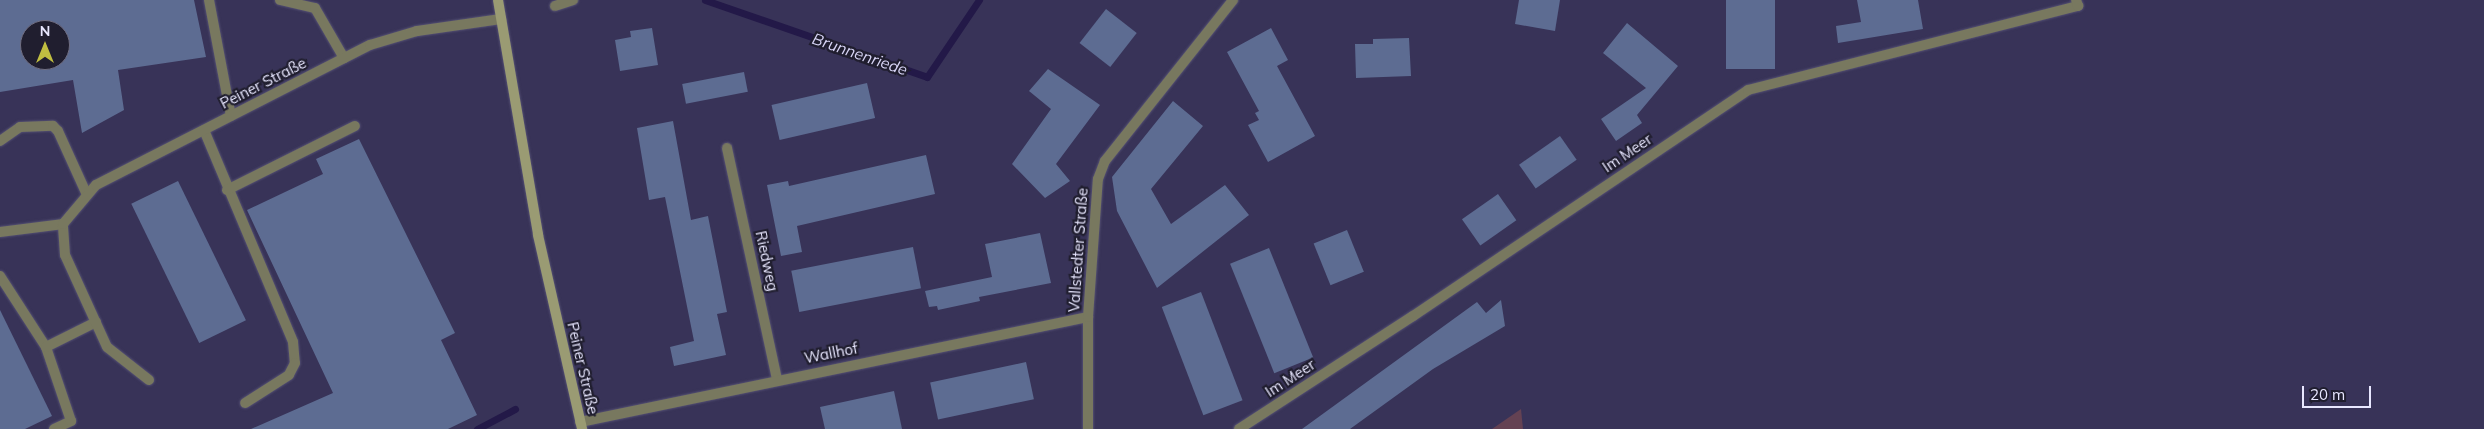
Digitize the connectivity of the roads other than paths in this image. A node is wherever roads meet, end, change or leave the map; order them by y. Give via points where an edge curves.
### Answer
1 (209, 0) edge
2 (280, 0) edge
3 (498, 0) edge
4 (573, 0) edge
5 (1233, 0) edge
6 (554, 3) edge
7 (2077, 3) edge
8 (501, 20) junction
9 (344, 58) junction
10 (231, 116) junction
11 (355, 126) dead end
12 (204, 130) junction
13 (0, 141) edge
14 (727, 148) dead end
15 (226, 190) junction
16 (87, 195) junction
17 (63, 224) junction
18 (0, 232) edge
19 (0, 276) edge
20 (1088, 316) junction
21 (96, 322) junction
22 (46, 346) junction
23 (149, 380) dead end
24 (777, 380) junction
25 (246, 404) dead end
26 (581, 425) edge
27 (54, 429) edge
28 (1088, 429) edge
29 (1239, 429) edge

1 - 10 street
2 - 9 street via 316,8
3 - 8 main road, Peiner Straße
4 - 6 street
5 - 20 street, Vallstedter Straße via 1105,161 1098,179
7 - 29 street, Im Meer via 1748,90 1414,316
8 - 9 street, Peiner Straße via 395,36
8 - 26 main road, Peiner Straße via 538,235
9 - 10 street, Peiner Straße
10 - 12 street, Peiner Straße
11 - 15 street
12 - 15 street
12 - 16 street, Peiner Straße via 96,184
13 - 16 street via 20,127 53,126
14 - 24 street, Riedweg
15 - 25 street via 293,342 295,363 289,375
16 - 17 street, Peiner Straße
17 - 18 street
17 - 21 street via 65,255
19 - 22 street
20 - 24 street, Wallhof
20 - 28 street, Vallstedter Straße
21 - 22 street
21 - 23 street via 107,346
22 - 27 street via 71,421
24 - 26 street, Wallhof

